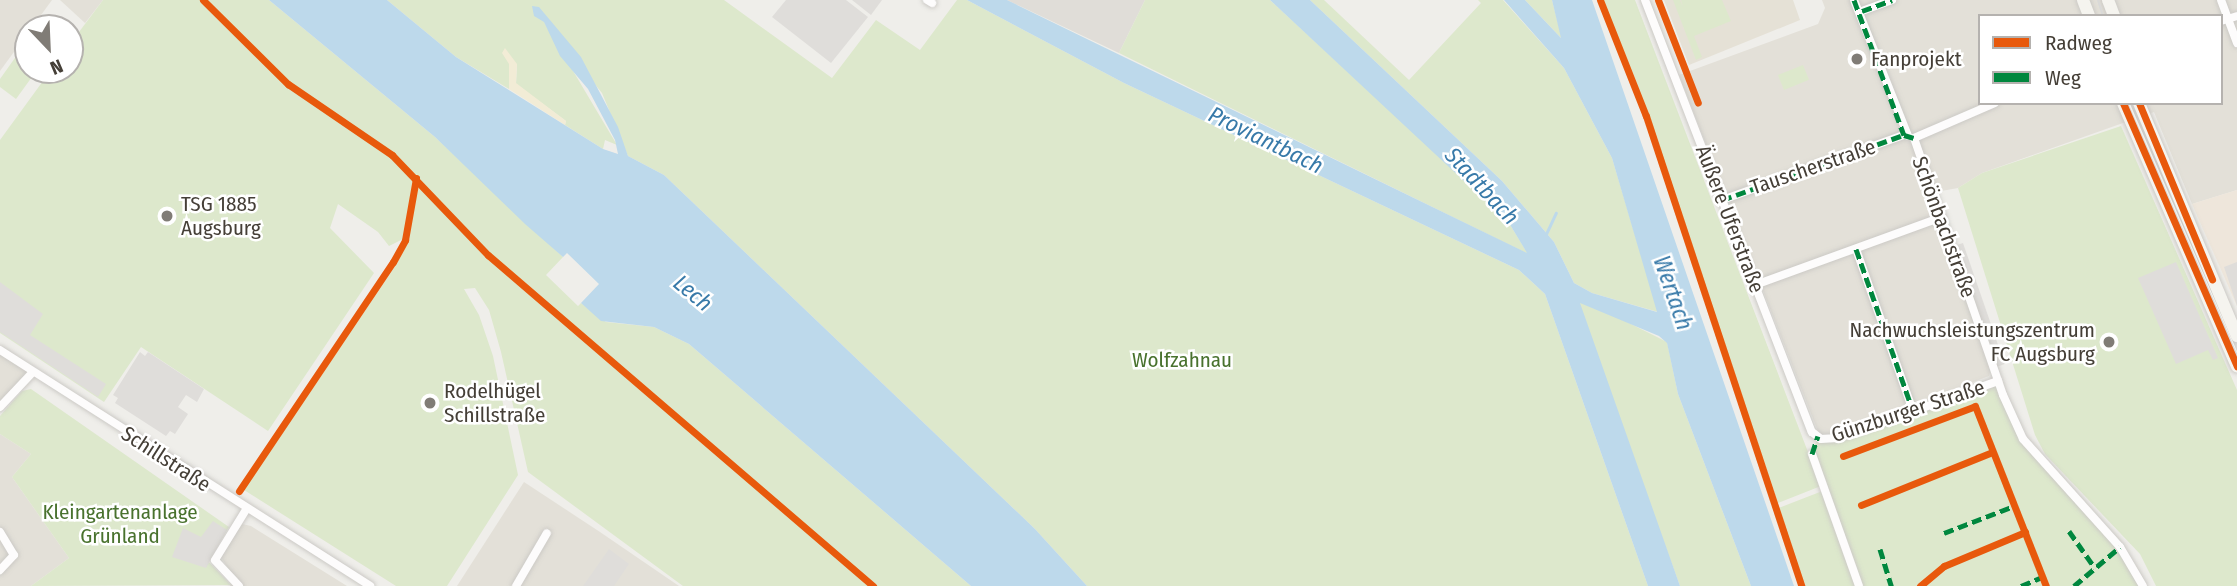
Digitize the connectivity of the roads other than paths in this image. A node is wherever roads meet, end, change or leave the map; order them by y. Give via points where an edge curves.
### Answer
1 (1645, 0) edge
2 (1854, 0) edge
3 (1892, 0) edge
4 (2221, 0) edge
5 (1862, 11) junction
6 (2229, 19) edge
7 (2237, 43) edge
8 (1990, 105) edge
9 (2124, 105) edge
10 (2140, 105) edge
11 (1904, 135) junction
12 (1914, 138) junction
13 (1722, 200) junction
14 (1942, 217) junction
15 (1856, 249) junction
16 (1755, 285) junction
17 (2237, 336) edge
18 (0, 350) edge
19 (2237, 366) edge
20 (32, 373) junction
21 (1998, 381) junction
22 (0, 407) edge
23 (1913, 411) junction
24 (1818, 436) joint
25 (1812, 454) dead end
26 (247, 508) junction
27 (0, 531) edge
28 (547, 533) dead end
29 (0, 570) edge
30 (239, 586) edge
31 (370, 586) edge
32 (516, 586) edge
33 (1860, 586) edge
34 (2143, 586) edge

1 - 13 street, Äußere Uferstraße
2 - 5 street, Schönbachstraße
3 - 5 street
4 - 6 street
5 - 11 street, Schönbachstraße
6 - 7 street
8 - 12 street
9 - 19 main road
10 - 17 main road
11 - 12 street, Schönbachstraße
11 - 13 street, Tauscherstraße
12 - 14 street, Schönbachstraße
13 - 16 street, Äußere Uferstraße
14 - 15 street
14 - 21 street, Schönbachstraße
15 - 16 street
15 - 23 street
16 - 24 street, Äußere Uferstraße via 1808,425
18 - 20 street, Schillstraße
20 - 22 street
20 - 26 street, Schillstraße
21 - 23 street, Günzburger Straße
21 - 34 street, Schönbachstraße via 2030,450 2120,547
23 - 24 street, Günzburger Straße via 1838,438
25 - 33 street
26 - 30 street via 215,560
26 - 31 street, Schillstraße
27 - 29 street via 14,555
28 - 32 street

